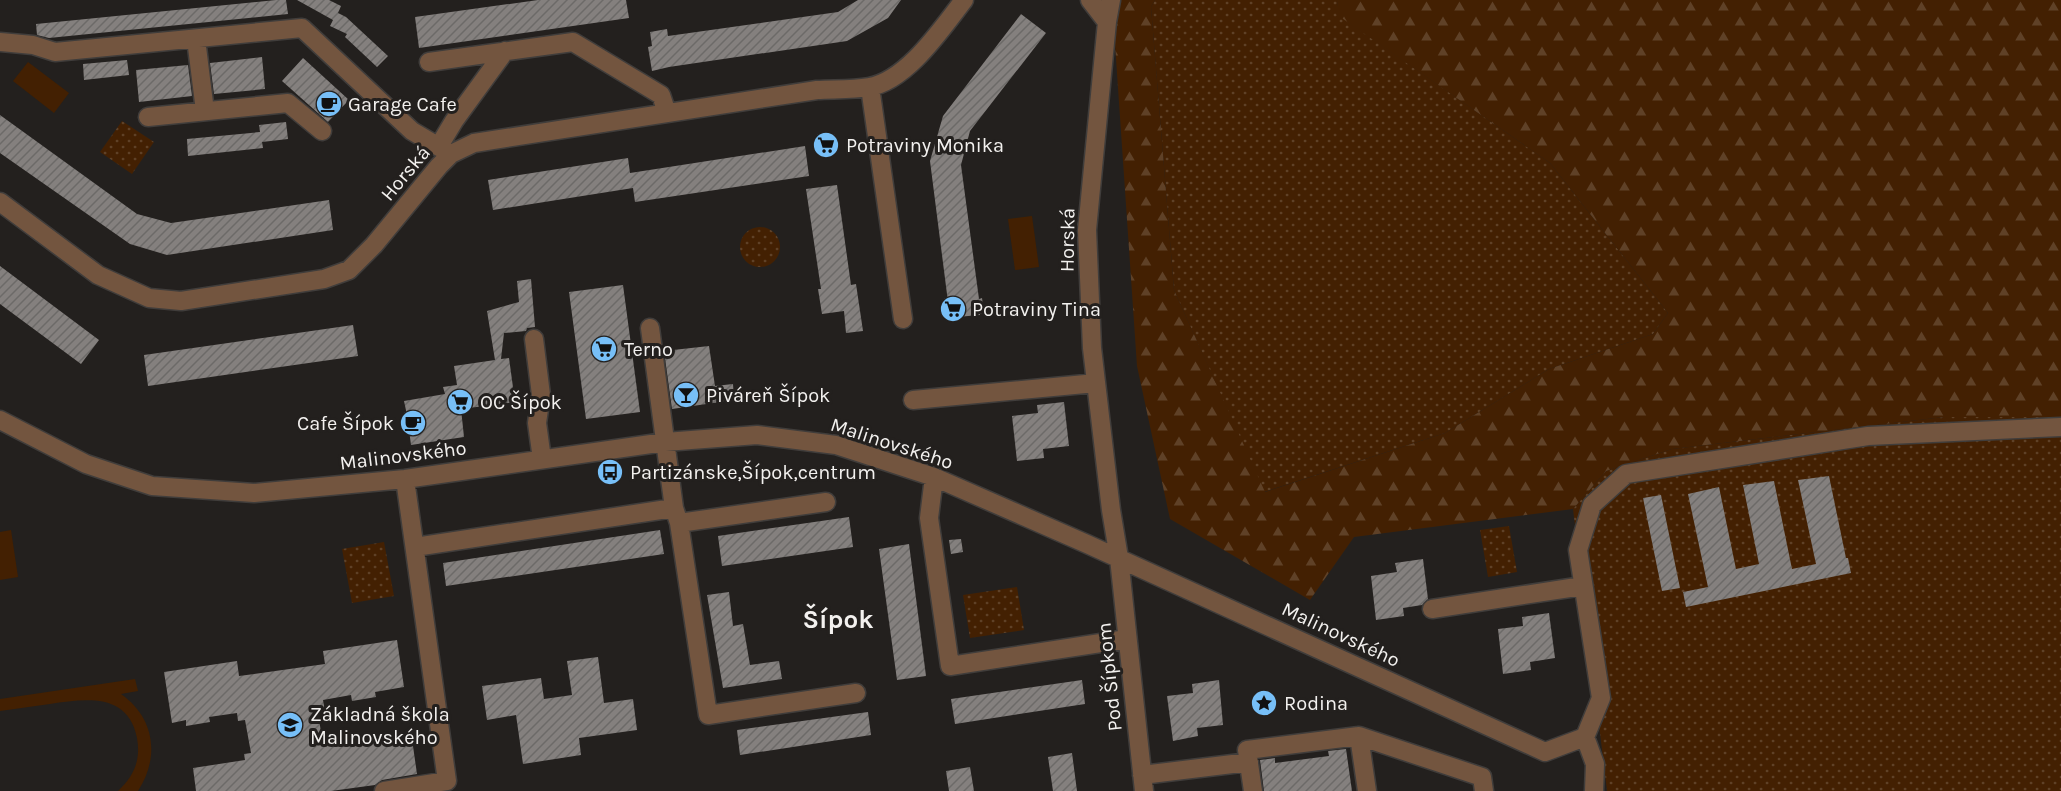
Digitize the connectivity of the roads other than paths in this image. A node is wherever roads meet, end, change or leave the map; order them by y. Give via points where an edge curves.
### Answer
1 (964, 0) edge
2 (1090, 0) edge
3 (1111, 0) edge
4 (1107, 21) junction
5 (196, 39) junction
6 (0, 42) edge
7 (505, 51) junction
8 (429, 62) dead end
9 (870, 87) junction
10 (205, 111) junction
11 (667, 113) junction
12 (148, 117) dead end
13 (322, 131) dead end
14 (445, 150) junction
15 (0, 202) edge
16 (903, 319) dead end
17 (650, 328) dead end
18 (534, 339) dead end
19 (1096, 383) junction
20 (913, 400) dead end
21 (0, 420) edge
22 (2061, 427) edge
23 (665, 442) junction
24 (542, 459) junction
25 (934, 477) junction
26 (405, 479) junction
27 (826, 502) dead end
28 (677, 516) junction
29 (1113, 522) junction
30 (1087, 544) junction
31 (415, 548) junction
32 (1119, 558) junction
33 (1583, 586) junction
34 (1432, 609) dead end
35 (1127, 639) junction
36 (856, 693) dead end
37 (1359, 736) junction
38 (1586, 737) junction
39 (1249, 762) junction
40 (1143, 783) edge
41 (384, 791) edge
42 (1253, 791) edge
43 (1367, 791) edge
44 (1484, 791) edge
45 (1594, 791) edge

1 - 9 street, Horská via 929,45 896,76
2 - 4 street
3 - 4 street, Horská
4 - 19 street, Horská via 1088,230
5 - 6 street via 55,52
5 - 10 street
5 - 14 street via 302,28 412,131
7 - 8 street
7 - 11 street via 573,42 661,95
7 - 14 street via 454,121
9 - 11 street, Horská via 817,90
9 - 16 street
10 - 12 street
10 - 13 street via 288,103
11 - 14 street, Horská
14 - 15 street, Horská via 439,166 349,270 324,279 181,301 149,298 99,275
17 - 23 street
18 - 24 street via 541,395 537,423
19 - 20 street
19 - 29 street, Horská
21 - 26 street, Malinovského via 86,464 152,486 254,493
22 - 33 street via 1868,436 1626,474 1592,505 1578,550
23 - 24 street, Malinovského
23 - 25 street, Malinovského via 757,435 836,445
23 - 28 street
24 - 26 street, Malinovského
25 - 30 street, Malinovského
25 - 35 street via 929,518 950,666
26 - 31 street
27 - 28 street
28 - 31 street
28 - 36 street via 708,715
29 - 30 street
29 - 32 street, Horská
30 - 32 street, Malinovského
31 - 41 street via 447,781
32 - 35 street, Pod Šípkom
32 - 38 street, Malinovského via 1545,752
33 - 34 street
33 - 38 street via 1600,698
35 - 40 street, Pod Šípkom
37 - 39 street via 1247,750
37 - 43 street
37 - 44 street via 1482,777
38 - 45 street via 1594,764
39 - 40 street
39 - 42 street

